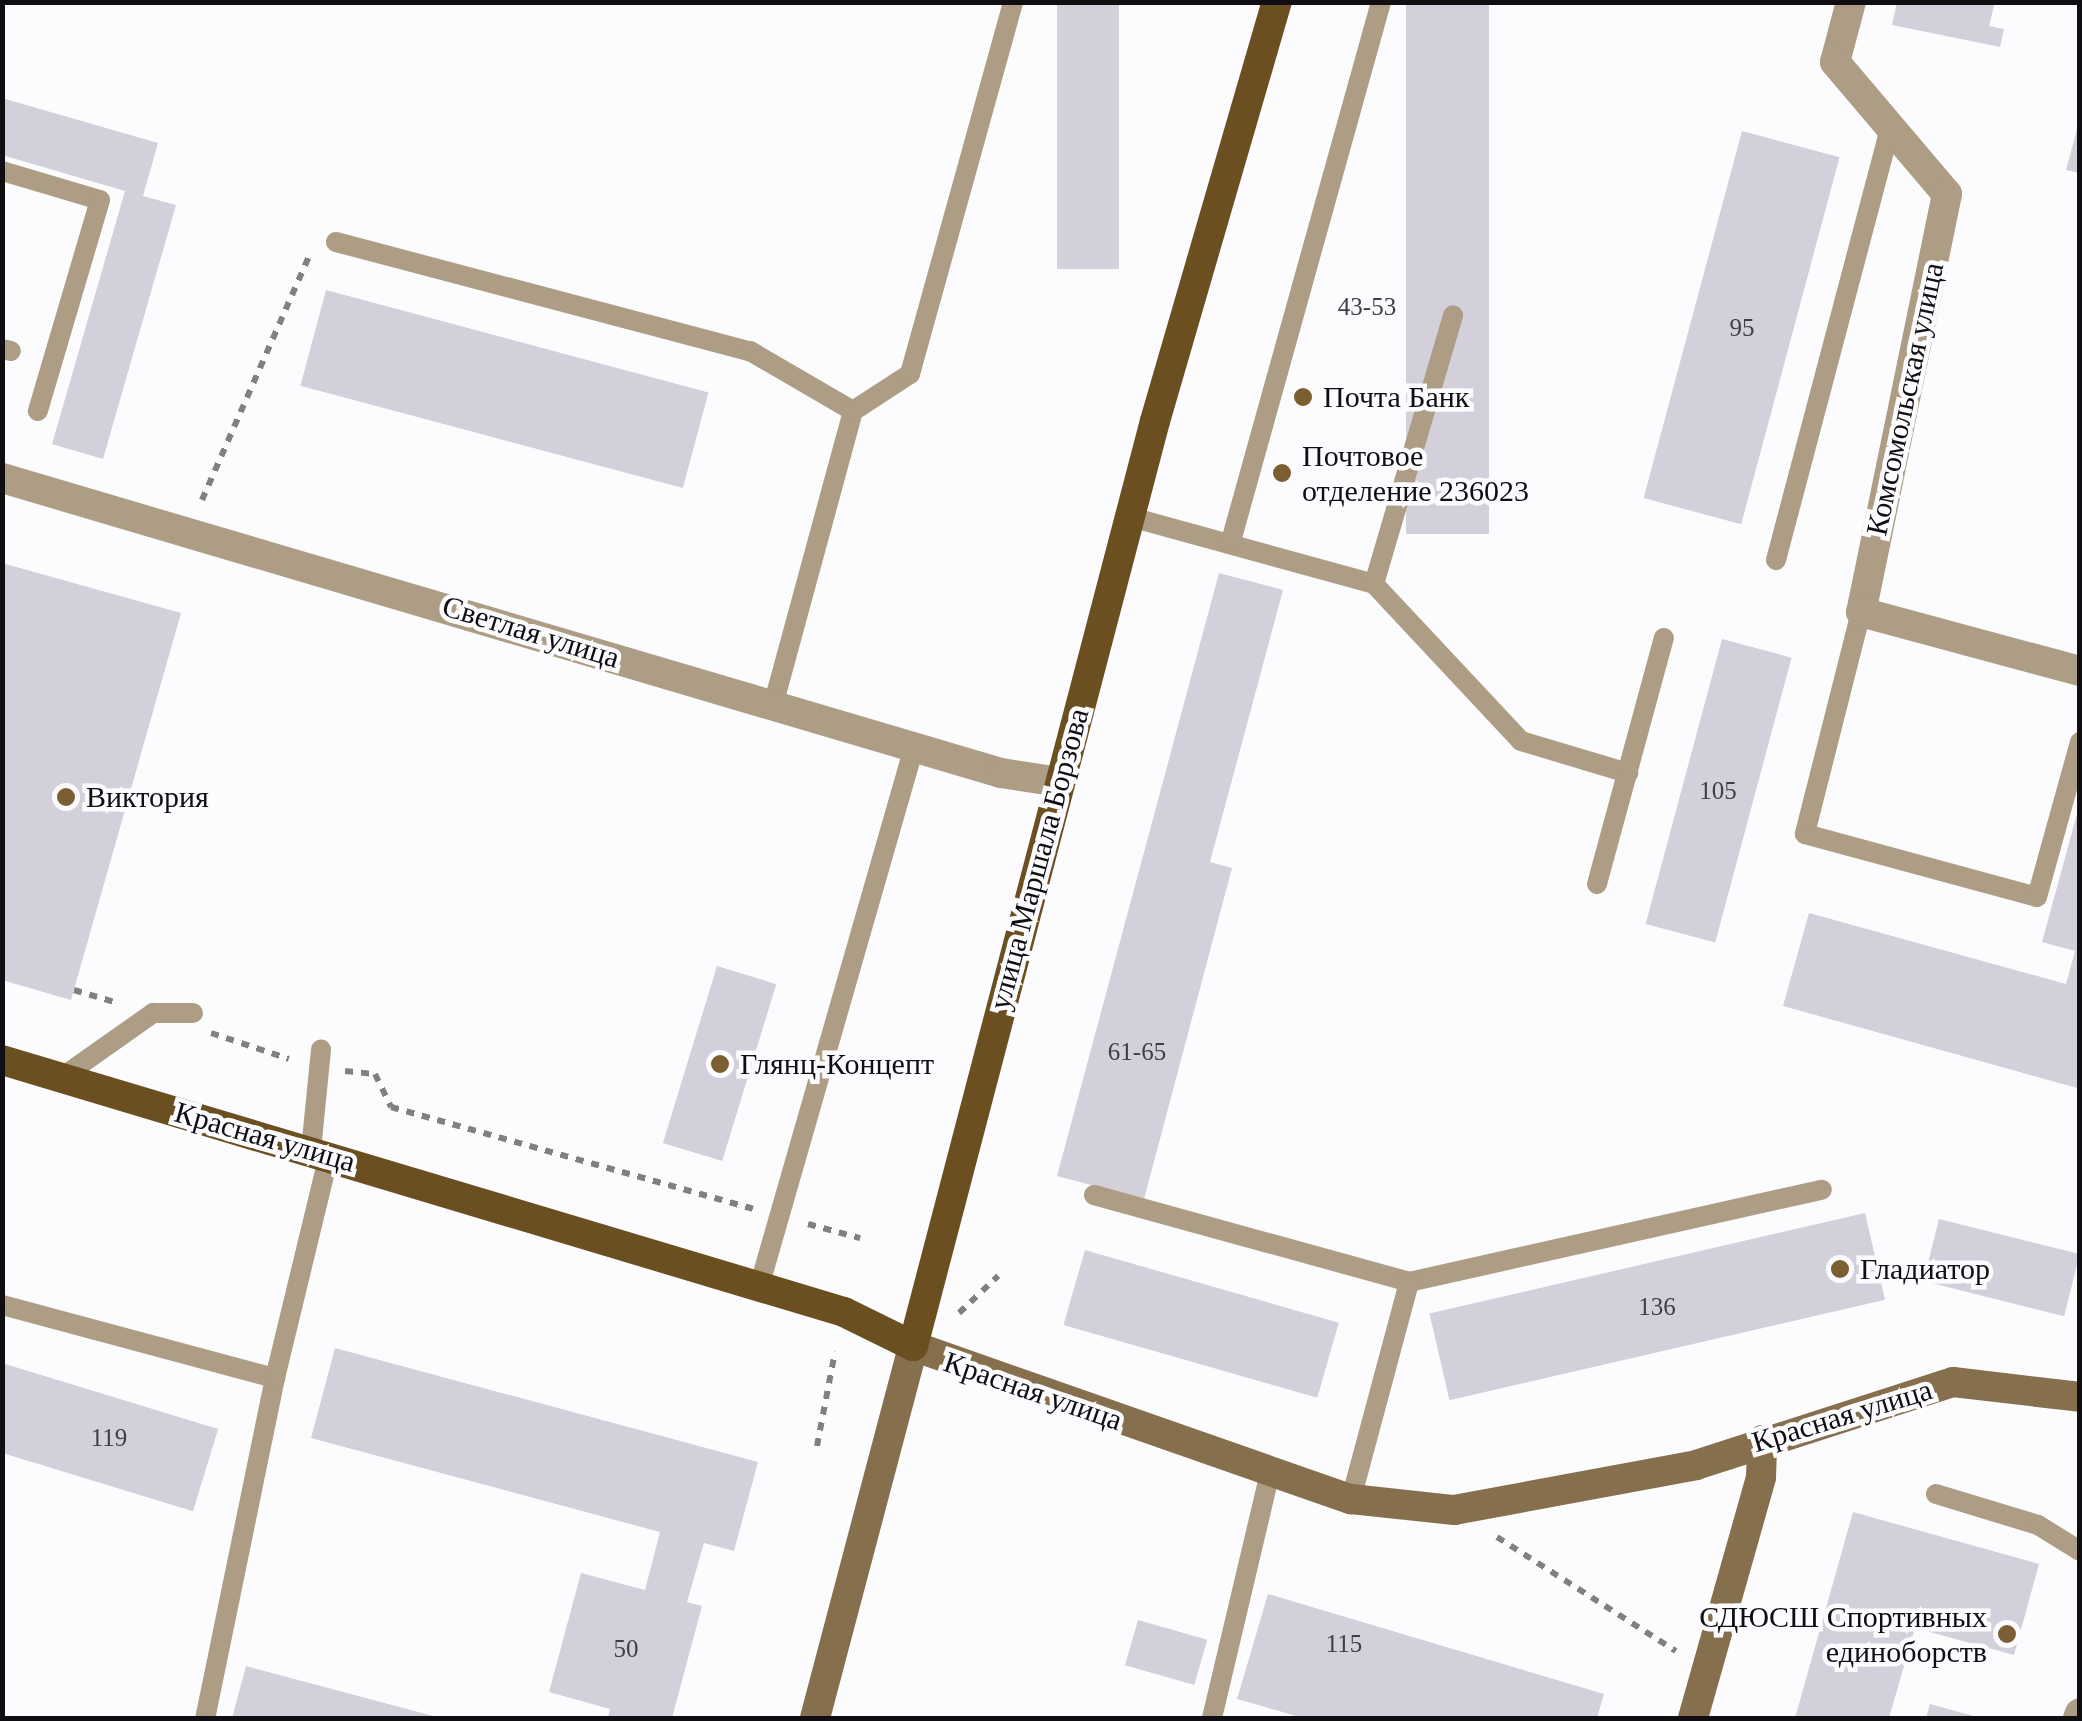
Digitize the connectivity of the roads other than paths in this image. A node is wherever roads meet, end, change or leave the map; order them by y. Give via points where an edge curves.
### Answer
1 (1013, 2) edge
2 (1277, 2) edge
3 (1381, 2) edge
4 (1851, 2) edge
5 (1890, 126) junction
6 (2, 171) edge
7 (336, 242) dead end
8 (1453, 315) dead end
9 (38, 411) dead end
10 (854, 411) junction
11 (2, 478) edge
12 (1131, 517) junction
13 (1231, 541) junction
14 (1776, 560) dead end
15 (1374, 584) junction
16 (1861, 612) junction
17 (1664, 638) dead end
18 (2080, 671) edge
19 (773, 706) junction
20 (2080, 742) edge
21 (914, 747) junction
22 (1628, 773) junction
23 (1059, 782) junction
24 (1597, 884) dead end
25 (192, 1013) dead end
26 (319, 1059) road end
27 (2, 1060) edge
28 (61, 1078) junction
29 (320, 1153) junction
30 (1822, 1190) dead end
31 (1094, 1195) dead end
32 (1409, 1282) junction
33 (758, 1286) junction
34 (2, 1304) edge
35 (914, 1346) junction
36 (276, 1378) junction
37 (2080, 1397) edge
38 (1762, 1440) junction
39 (1270, 1472) junction
40 (1936, 1494) dead end
41 (1351, 1499) junction
42 (2080, 1551) edge
43 (205, 1718) edge
44 (815, 1718) edge
45 (1212, 1718) edge
46 (1693, 1718) edge

1 - 10 lane via 910,374
2 - 12 main road, улица Маршала Борзова
3 - 13 lane
4 - 5 street, Комсомольская улица via 1835,62
5 - 14 lane
5 - 16 street, Комсомольская улица via 1947,194
6 - 9 lane via 100,200
7 - 10 lane via 750,351
8 - 15 lane
10 - 19 lane
11 - 19 street, Светлая улица
12 - 13 lane
12 - 23 main road, улица Маршала Борзова
13 - 15 lane
15 - 22 lane via 1522,741
16 - 18 street
16 - 20 lane via 1805,834 2038,898
17 - 22 lane
19 - 21 street, Светлая улица
21 - 23 street, Светлая улица
21 - 33 lane
22 - 24 lane
23 - 35 main road, улица Маршала Борзова
25 - 28 lane via 152,1012
26 - 29 lane
27 - 28 main road, Красная улица
28 - 29 main road, Красная улица
29 - 33 main road, Красная улица
29 - 36 lane
30 - 32 lane
31 - 32 lane
32 - 41 lane
33 - 35 main road, Красная улица
34 - 36 lane
35 - 39 street, Красная улица
35 - 44 street, улица Маршала Борзова
36 - 43 lane
37 - 38 street, Красная улица via 1953,1382
38 - 41 street, Красная улица via 1696,1465 1454,1510
38 - 46 street via 1761,1478
39 - 41 street, Красная улица
39 - 45 lane
40 - 42 lane via 2038,1525

